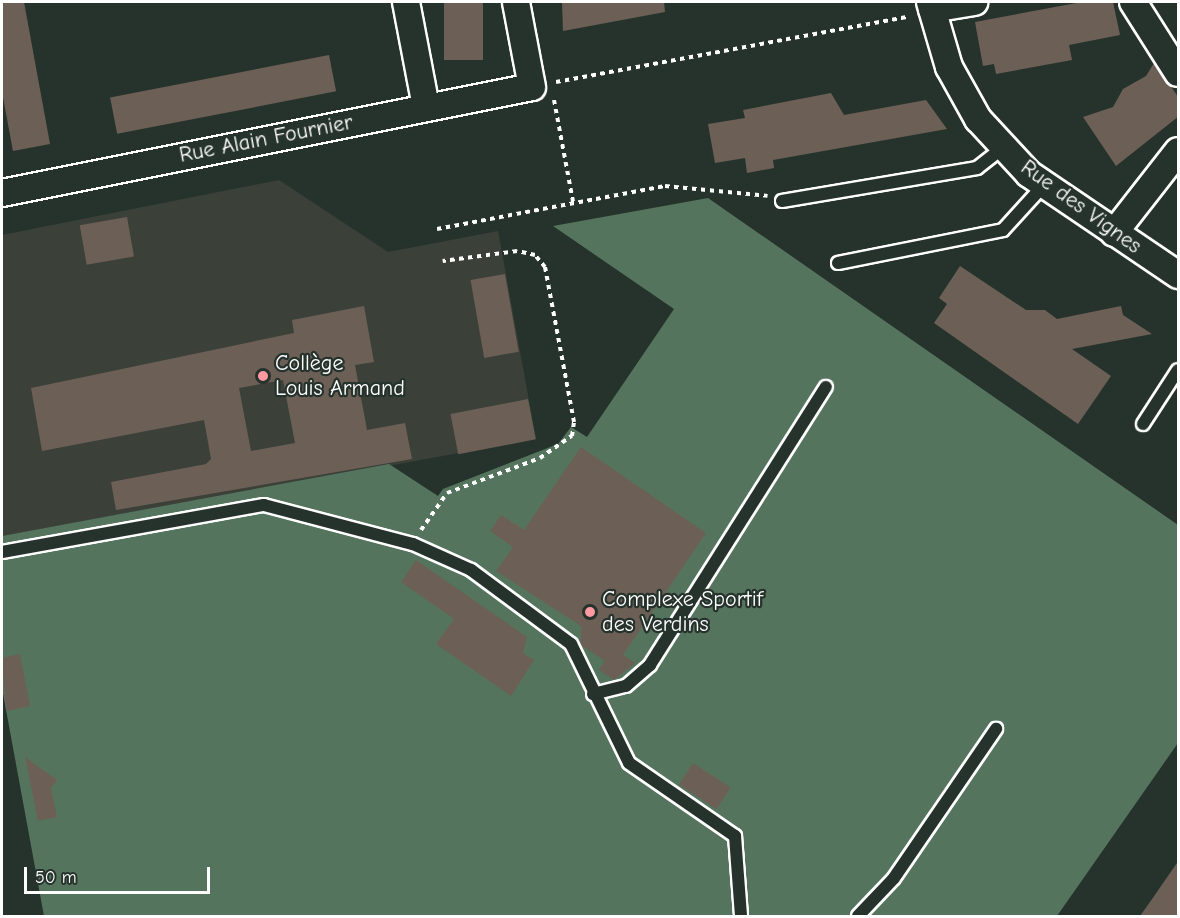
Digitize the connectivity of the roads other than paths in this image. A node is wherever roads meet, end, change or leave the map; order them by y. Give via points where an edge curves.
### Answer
1 (406, 2) edge
2 (516, 2) edge
3 (974, 2) edge
4 (1133, 2) edge
5 (931, 5) edge
6 (1179, 73) edge
7 (426, 107) junction
8 (1004, 147) junction
9 (1179, 151) edge
10 (1044, 185) junction
11 (2, 193) edge
12 (782, 201) road end
13 (1114, 233) junction
14 (838, 263) dead end
15 (1179, 275) edge
16 (1179, 370) edge
17 (826, 387) dead end
18 (1143, 424) dead end
19 (2, 552) edge
20 (593, 694) junction
21 (996, 729) dead end
22 (741, 916) edge
23 (858, 916) edge

1 - 7 street
2 - 7 street, Rue Alain Fournier via 532,87
3 - 5 street
4 - 6 street
5 - 8 street, Rue des Vignes via 949,67 978,119
7 - 11 street, Rue Alain Fournier
8 - 10 street, Rue des Vignes
8 - 12 lane via 977,168
9 - 13 street
10 - 13 street, Rue des Vignes
10 - 14 lane via 1003,230
13 - 15 street, Rue des Vignes
16 - 18 lane
17 - 20 lane via 650,665 626,686
19 - 20 lane via 264,505 413,544 471,570 571,644
20 - 22 lane via 629,763 735,836
21 - 23 lane via 894,878

